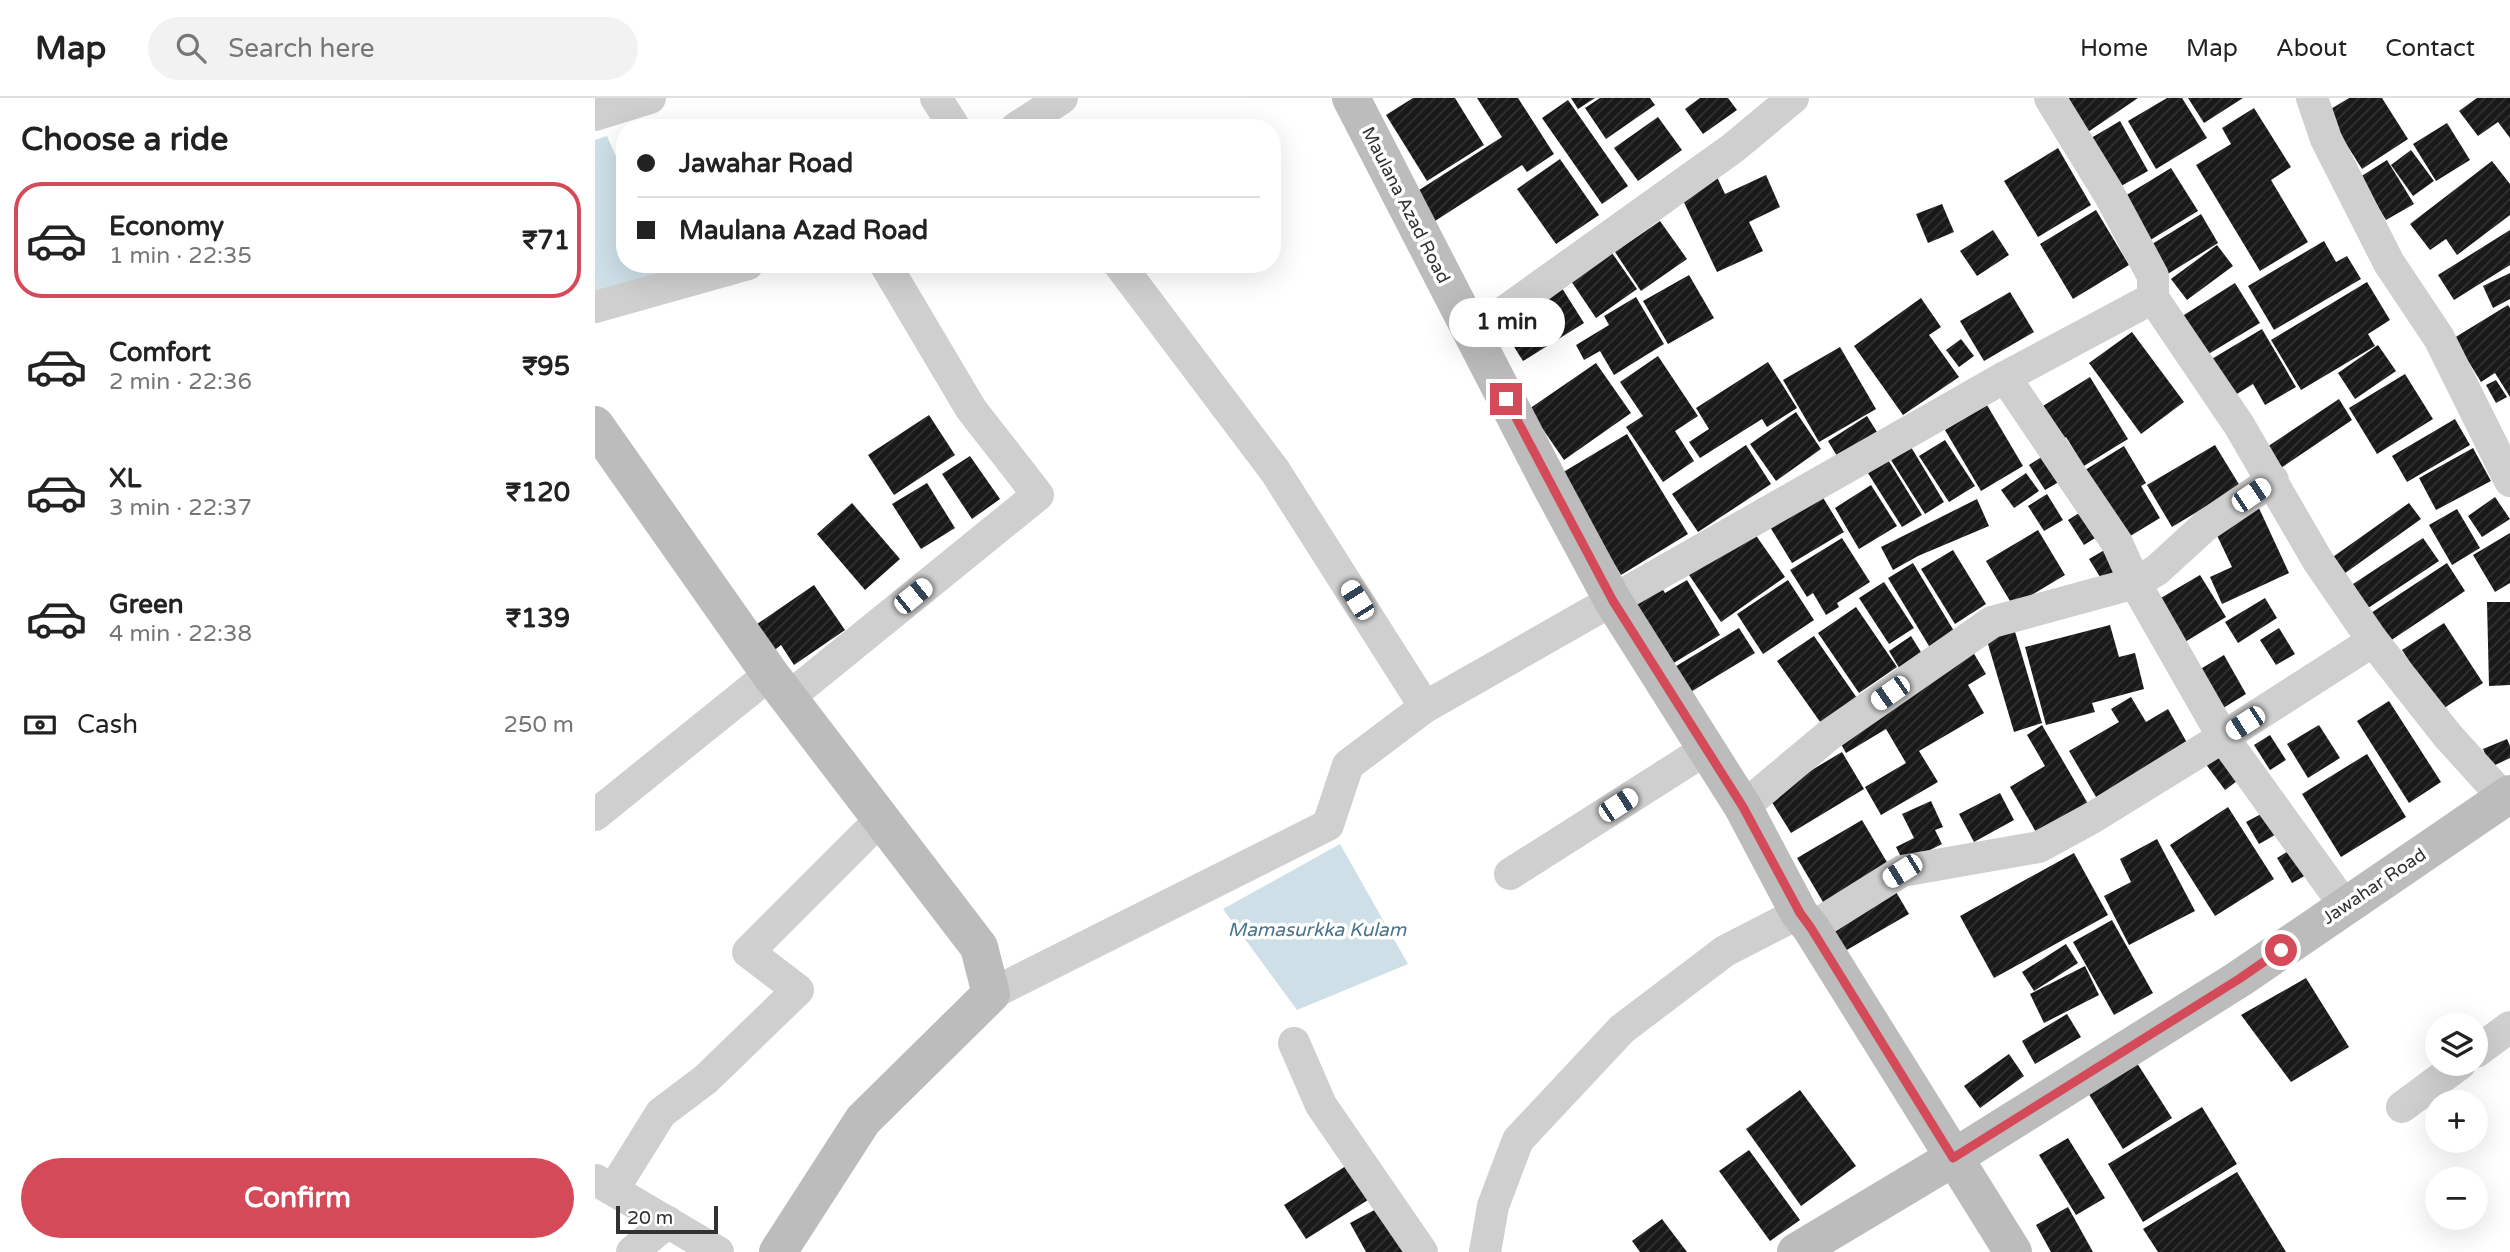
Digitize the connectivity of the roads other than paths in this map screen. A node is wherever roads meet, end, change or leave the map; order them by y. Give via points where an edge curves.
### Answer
1 (650, 98) edge
2 (936, 98) edge
3 (1062, 98) edge
4 (1351, 98) edge
5 (1793, 98) edge
6 (2050, 98) edge
7 (2312, 98) edge
8 (595, 115) edge
9 (949, 119) edge
10 (1030, 119) edge
11 (716, 273) edge
12 (890, 273) edge
13 (1126, 273) edge
14 (2153, 298) junction
15 (595, 307) edge
16 (1473, 334) junction
17 (2005, 377) junction
18 (595, 425) edge
19 (2273, 480) junction
20 (2510, 481) edge
21 (2135, 583) junction
22 (1613, 601) junction
23 (2374, 641) junction
24 (779, 685) junction
25 (1425, 708) junction
26 (2223, 737) junction
27 (1705, 750) junction
28 (2508, 799) edge
29 (1743, 807) junction
30 (595, 815) edge
31 (882, 818) junction
32 (1510, 874) dead end
33 (2345, 906) junction
34 (1805, 920) junction
35 (991, 994) junction
36 (2510, 1027) edge
37 (1294, 1043) dead end
38 (2488, 1043) edge
39 (2444, 1076) edge
40 (2402, 1107) dead end
41 (1953, 1158) junction
42 (604, 1185) edge
43 (669, 1223) junction
44 (632, 1252) edge
45 (718, 1252) edge
46 (778, 1252) edge
47 (1422, 1252) edge
48 (1485, 1252) edge
49 (1796, 1252) edge
50 (2013, 1252) edge

1 - 8 street
2 - 9 street
3 - 10 street
4 - 16 main road, Maulana Azad Road
5 - 16 street via 1733,148
6 - 14 street via 2153,276
7 - 20 street via 2326,139 2389,263 2438,338
11 - 15 street
12 - 24 street via 971,409 1038,495
13 - 25 street via 1275,471
14 - 17 street
14 - 19 street
16 - 22 main road, Maulana Azad Road
17 - 21 street via 2117,543
17 - 22 street
18 - 24 main road
19 - 21 street via 2205,526 2157,570
19 - 23 street via 2318,561
21 - 26 street
21 - 29 street via 1992,622 1829,735
22 - 25 street
22 - 27 main road, Maulana Azad Road
23 - 26 street
23 - 28 street via 2447,735
24 - 30 street
24 - 31 main road
25 - 35 street via 1348,765 1328,825
26 - 33 street
26 - 34 street via 2039,847 1902,871
27 - 29 main road, Maulana Azad Road
27 - 32 street
28 - 33 main road, Jawahar Road
29 - 34 main road, Maulana Azad Road
31 - 35 main road via 979,947
31 - 42 street via 748,951 798,990 706,1079 661,1113
33 - 41 main road, Jawahar Road via 2239,979
34 - 41 main road, Maulana Azad Road
34 - 48 street via 1725,951 1622,1029 1518,1140 1493,1206
35 - 46 main road via 863,1120
36 - 38 street
37 - 47 street via 1321,1105
39 - 40 street
41 - 49 main road, Jawahar Road
41 - 50 main road, Maulana Azad Road
42 - 43 street
43 - 44 street
43 - 45 street

